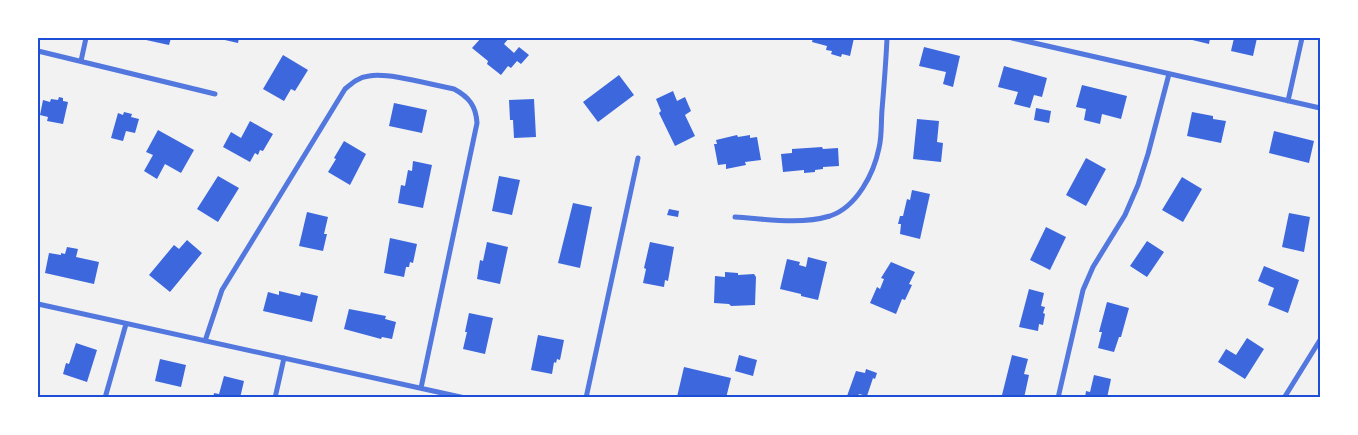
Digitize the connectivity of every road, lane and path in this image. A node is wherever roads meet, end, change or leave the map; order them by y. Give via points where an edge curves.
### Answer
1 (86, 38) edge
2 (888, 38) edge
3 (1012, 38) edge
4 (1302, 38) edge
5 (38, 51) edge
6 (81, 61) junction
7 (1169, 74) junction
8 (215, 94) dead end
9 (1288, 101) junction
10 (1320, 108) edge
11 (638, 158) dead end
12 (735, 216) dead end
13 (39, 305) edge
14 (38, 313) edge
15 (126, 324) junction
16 (1320, 340) edge
17 (205, 341) junction
18 (284, 358) junction
19 (421, 388) junction
20 (445, 395) edge
21 (105, 398) edge
22 (275, 398) edge
23 (465, 398) edge
24 (586, 398) edge
25 (1058, 398) edge
26 (1284, 398) edge

1 - 6 street
2 - 12 street via 880,146 874,167 851,201 842,210 817,219 785,221
3 - 7 street
4 - 9 street
5 - 6 street
6 - 8 street
7 - 9 street
7 - 25 street via 1138,185 1125,215 1093,267 1084,290
9 - 10 street
11 - 24 street
13 - 14 street
13 - 15 street
15 - 17 street
15 - 21 street
16 - 26 street
17 - 18 street
17 - 19 street via 222,290 345,89 361,78 380,74 454,89 472,102 477,123
18 - 19 street
18 - 22 street
19 - 20 street
20 - 23 street

